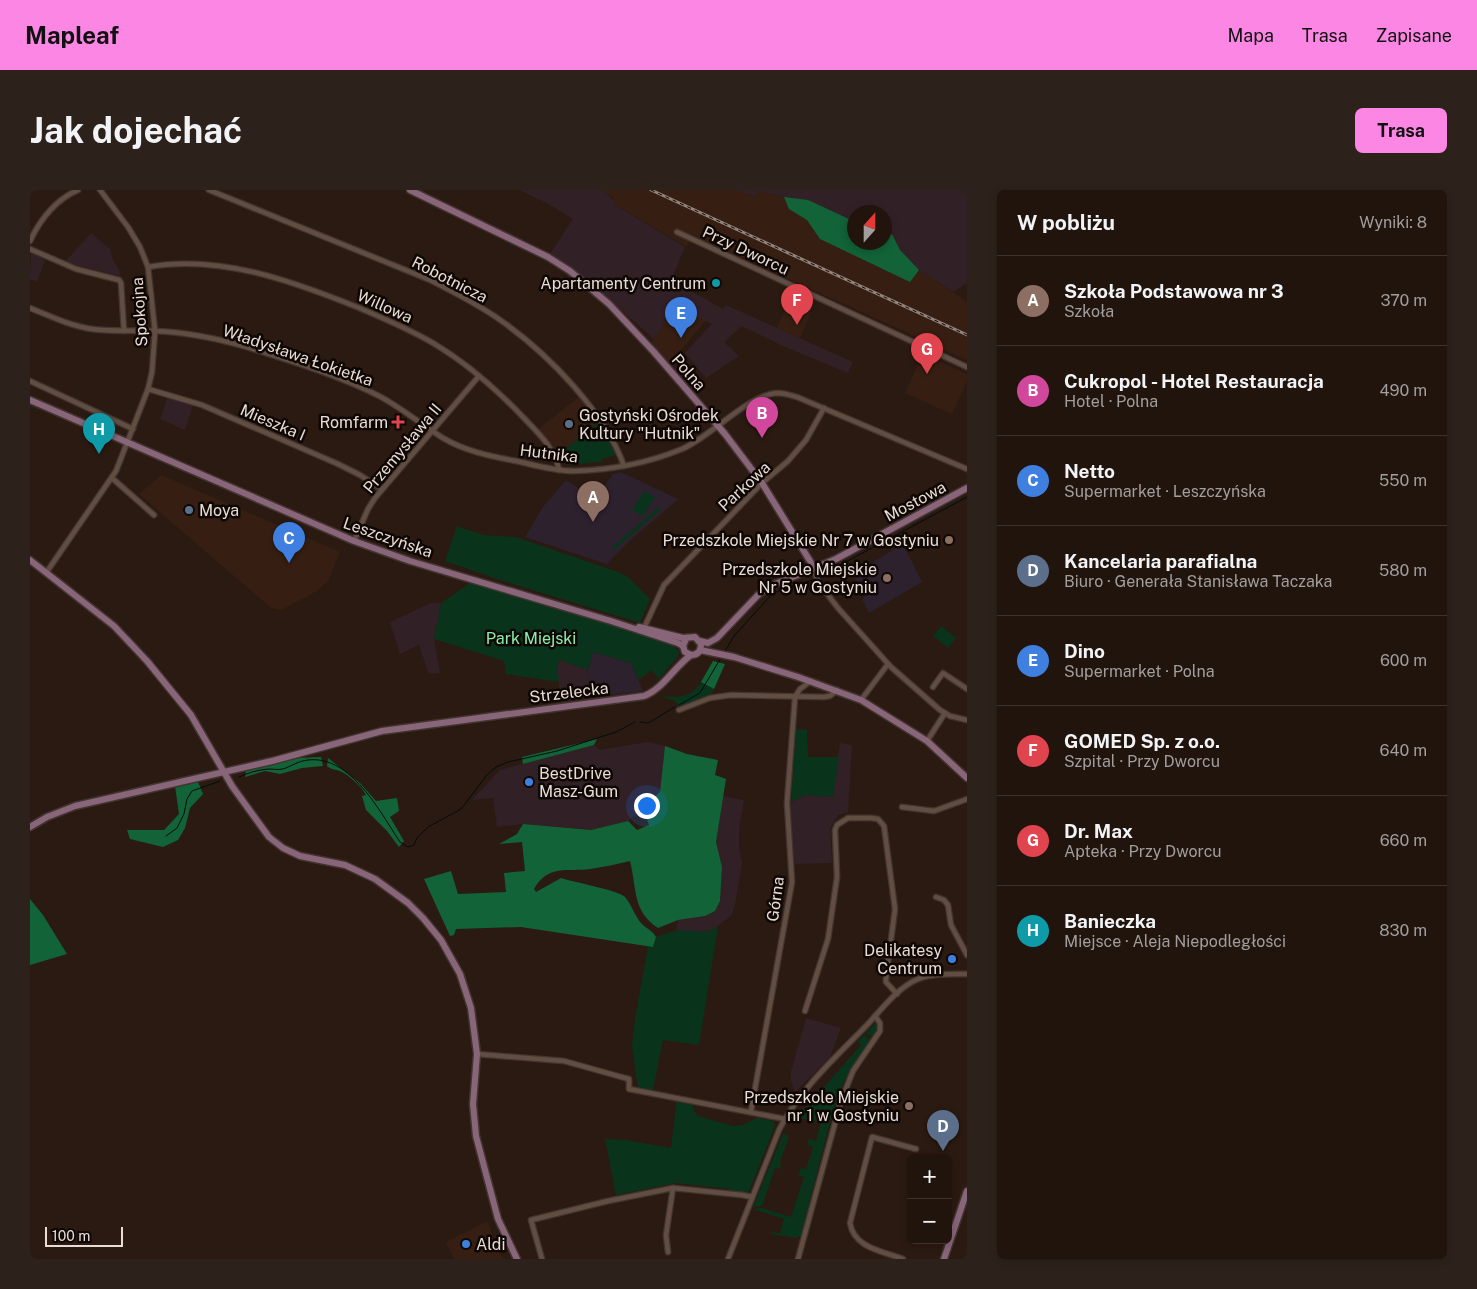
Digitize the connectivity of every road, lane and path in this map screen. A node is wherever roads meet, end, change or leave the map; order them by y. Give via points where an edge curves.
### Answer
1 (78, 190) edge
2 (100, 190) edge
3 (209, 190) edge
4 (410, 190) edge
5 (677, 232) dead end
6 (30, 241) edge
7 (30, 249) edge
8 (148, 267) junction
9 (30, 308) edge
10 (124, 331) junction
11 (155, 331) junction
12 (967, 367) edge
13 (479, 376) junction
14 (30, 381) edge
15 (148, 389) junction
16 (30, 400) edge
17 (824, 408) junction
18 (718, 426) junction
19 (133, 429) junction
20 (433, 431) junction
21 (127, 443) junction
22 (624, 466) junction
23 (967, 469) edge
24 (559, 470) junction
25 (112, 478) junction
26 (762, 483) junction
27 (967, 488) edge
28 (381, 489) junction
29 (154, 515) dead end
30 (354, 542) junction
31 (30, 560) edge
32 (814, 571) junction
33 (46, 573) junction
34 (611, 621) junction
35 (644, 628) junction
36 (686, 638) junction
37 (717, 638) junction
38 (700, 641) junction
39 (683, 648) junction
40 (700, 650) junction
41 (718, 653) junction
42 (691, 655) junction
43 (888, 664) junction
44 (671, 673) junction
45 (798, 677) junction
46 (811, 681) junction
47 (933, 686) dead end
48 (800, 689) junction
49 (967, 689) edge
50 (837, 690) junction
51 (795, 697) junction
52 (861, 700) junction
53 (679, 710) dead end
54 (945, 714) junction
55 (967, 720) edge
56 (927, 741) junction
57 (224, 772) junction
58 (967, 778) edge
59 (967, 799) edge
60 (902, 807) dead end
61 (30, 827) edge
62 (936, 897) dead end
63 (967, 954) edge
64 (967, 974) edge
65 (897, 994) junction
66 (805, 1011) dead end
67 (875, 1016) junction
68 (477, 1054) junction
69 (751, 1111) junction
70 (785, 1119) junction
71 (916, 1149) dead end
72 (673, 1188) junction
73 (967, 1191) edge
74 (752, 1197) junction
75 (668, 1252) dead end
76 (517, 1259) edge
77 (542, 1259) edge
78 (728, 1259) edge
79 (798, 1259) edge
80 (903, 1259) edge
81 (944, 1259) edge

1 - 6 street via 48,211
2 - 8 street, Spokojna via 128,227
3 - 22 street, Robotnicza via 430,280 503,322 554,366 579,394 598,418
4 - 18 street, Polna via 570,271 626,322
5 - 12 street, Przy Dworcu
7 - 10 street via 76,269 119,280
8 - 11 street, Spokojna
8 - 13 street, Willowa via 177,263 220,265 322,293 421,336
9 - 10 street, Władysława Łokietka via 82,328
10 - 11 street, Władysława Łokietka
11 - 15 street, Spokojna
11 - 20 street, Władysława Łokietka via 223,341 334,377 381,397
13 - 20 street, Przemysława II
13 - 24 street, Willowa via 542,437 555,455
14 - 19 street
15 - 19 street, Spokojna
15 - 28 street, Mieszka I via 202,405 329,460
16 - 21 street, Leszczyńska
17 - 18 street, Hutnika via 776,393 750,403
17 - 23 street, Hutnika
17 - 26 street, Parkowa via 797,451 780,470
18 - 22 street, Hutnika via 682,449
18 - 26 street, Polna
19 - 21 street, Spokojna
20 - 24 street, Hutnika via 474,452
20 - 28 street, Przemysława II
21 - 25 street, Spokojna
21 - 30 street, Leszczyńska
22 - 24 street, Hutnika
25 - 29 street
25 - 33 street, Spokojna
26 - 32 street, Polna
26 - 35 street, Parkowa via 669,578 660,590
27 - 32 street, Mostowa
28 - 30 street, Przemysława II via 368,509
30 - 34 street, Leszczyńska
31 - 33 street
32 - 37 street, Mostowa via 768,587
32 - 43 street, Polna via 818,582 838,608
33 - 57 street via 114,626 147,661 191,715
34 - 35 street, Leszczyńska
34 - 39 street, Leszczyńska
35 - 36 street, Leszczyńska
36 - 38 street via 695,637
36 - 39 street
37 - 38 street
37 - 41 street via 714,646
38 - 40 street
39 - 42 street
39 - 44 street, Strzelecka via 681,658
40 - 41 street
40 - 42 street
41 - 45 street
42 - 44 street, Strzelecka
43 - 52 street
43 - 54 street, Polna
44 - 57 street, Strzelecka via 654,692 644,696 382,731
45 - 46 street
45 - 48 street
46 - 48 street, Górna
46 - 50 street
47 - 49 street via 942,673
48 - 51 street, Górna
50 - 51 street via 824,698
50 - 52 street
51 - 53 street via 724,696
51 - 69 street, Górna via 787,802 792,882
52 - 56 street
54 - 55 street, Polna
54 - 56 street
56 - 58 street
57 - 61 street, Strzelecka via 75,806
57 - 68 street via 262,830 276,843 300,856 347,866 375,879 423,918 456,965 474,1019
59 - 60 street via 934,811
62 - 63 street via 948,905 951,925
64 - 65 street via 926,976
65 - 66 street via 886,982 895,909 884,826 875,819 848,818 835,830 837,877 828,939
65 - 67 street
67 - 70 street via 814,1081
67 - 79 street via 880,1022 880,1031 853,1072 841,1101
68 - 69 street via 578,1064 628,1079 629,1090
68 - 76 street via 473,1104 476,1136 498,1219
69 - 70 street
70 - 74 street
71 - 80 street via 872,1137 850,1223 860,1243
72 - 74 street
72 - 75 street via 666,1235
72 - 77 street via 531,1220
73 - 81 street
74 - 78 street

